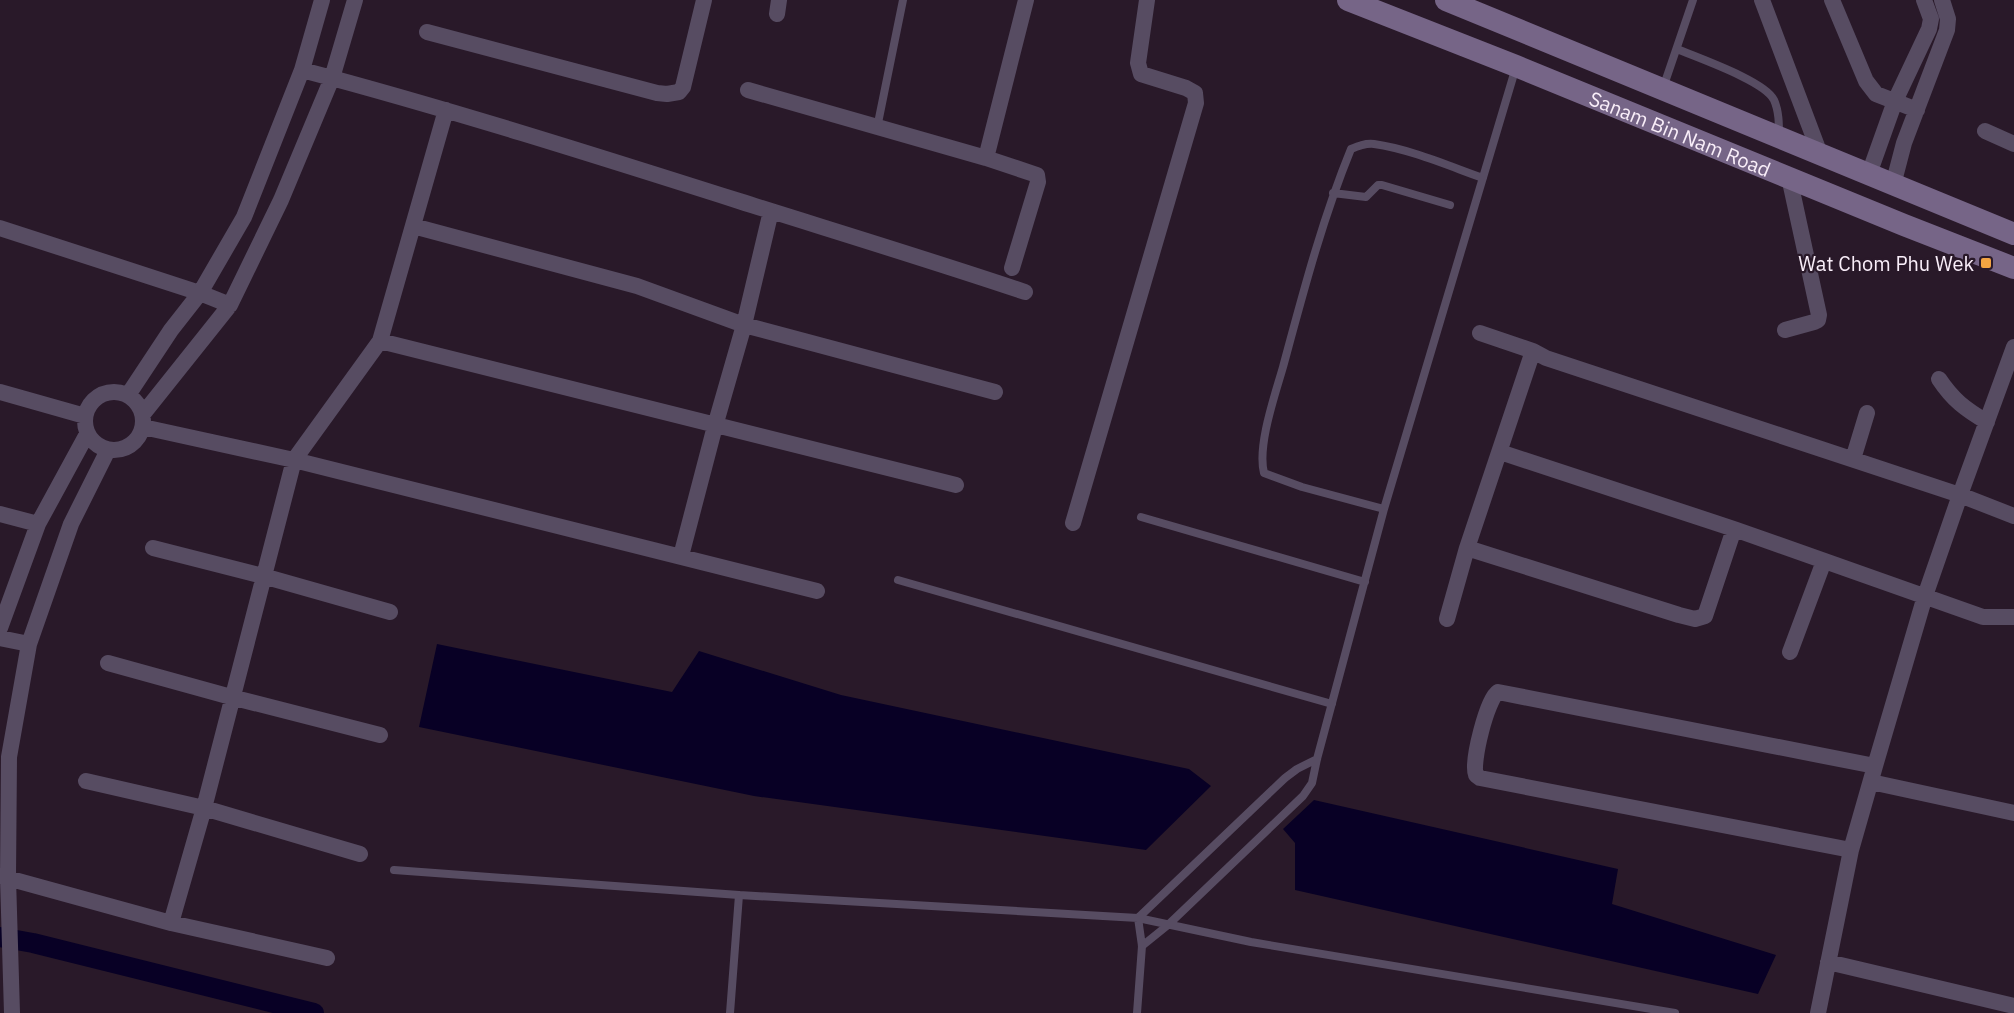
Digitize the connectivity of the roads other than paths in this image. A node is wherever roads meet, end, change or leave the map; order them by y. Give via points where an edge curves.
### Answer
1 (322, 0) edge
2 (355, 0) edge
3 (704, 0) edge
4 (903, 0) edge
5 (1026, 0) edge
6 (1147, 0) edge
7 (1694, 0) edge
8 (1762, 0) edge
9 (1832, 0) edge
10 (1924, 0) edge
11 (1942, 0) edge
12 (1354, 1) edge
13 (1451, 1) edge
14 (1940, 19) junction
15 (427, 32) dead end
16 (1677, 49) junction
17 (1516, 66) junction
18 (303, 70) junction
19 (332, 78) junction
20 (1663, 89) junction
21 (748, 90) dead end
22 (1895, 100) junction
23 (446, 110) junction
24 (1917, 110) junction
25 (877, 128) junction
26 (1984, 131) dead end
27 (1779, 137) junction
28 (2014, 144) edge
29 (1820, 153) junction
30 (986, 158) junction
31 (1869, 174) junction
32 (1790, 177) junction
33 (1483, 178) junction
34 (1893, 185) junction
35 (1333, 193) junction
36 (1918, 195) junction
37 (1450, 205) dead end
38 (1859, 205) junction
39 (771, 211) junction
40 (1904, 225) junction
41 (413, 226) junction
42 (0, 228) edge
43 (2014, 234) edge
44 (1012, 268) dead end
45 (2014, 268) edge
46 (1025, 292) dead end
47 (200, 293) junction
48 (230, 305) junction
49 (744, 325) junction
50 (1785, 330) dead end
51 (1480, 333) dead end
52 (380, 341) junction
53 (2014, 347) edge
54 (1533, 351) junction
55 (1939, 379) dead end
56 (0, 392) edge
57 (995, 392) dead end
58 (128, 395) junction
59 (1867, 413) dead end
60 (85, 416) junction
61 (143, 421) junction
62 (1987, 422) junction
63 (715, 426) junction
64 (87, 434) junction
65 (108, 450) junction
66 (1500, 452) junction
67 (1853, 459) junction
68 (294, 460) junction
69 (956, 485) dead end
70 (1960, 495) junction
71 (1384, 509) junction
72 (0, 514) edge
73 (2014, 516) edge
74 (1141, 517) dead end
75 (1073, 522) dead end
76 (38, 524) junction
77 (1734, 529) junction
78 (153, 548) dead end
79 (1467, 548) junction
80 (681, 556) junction
81 (1824, 561) junction
82 (263, 576) junction
83 (898, 580) dead end
84 (1365, 582) junction
85 (818, 591) dead end
86 (1925, 596) junction
87 (390, 612) dead end
88 (2014, 617) edge
89 (1447, 619) dead end
90 (0, 628) edge
91 (0, 638) edge
92 (29, 644) junction
93 (1790, 652) dead end
94 (108, 663) dead end
95 (231, 698) junction
96 (1332, 704) junction
97 (380, 735) dead end
98 (1317, 759) junction
99 (1873, 774) junction
100 (86, 781) dead end
101 (204, 808) junction
102 (2014, 813) edge
103 (1851, 850) junction
104 (360, 854) dead end
105 (394, 870) dead end
106 (4, 877) edge
107 (739, 895) junction
108 (1138, 918) junction
109 (171, 923) junction
110 (1168, 925) junction
111 (1142, 946) junction
112 (327, 958) dead end
113 (1828, 962) junction
114 (2014, 1006) edge
115 (1659, 1012) edge
116 (12, 1013) edge
117 (730, 1013) edge
118 (1137, 1013) edge
119 (1675, 1013) edge
120 (1818, 1013) edge

1 - 18 street
2 - 19 street
3 - 15 street via 683,87 667,94
4 - 25 lane
5 - 30 street
6 - 75 street via 1138,63 1142,74 1186,88 1195,93 1196,103
7 - 16 lane
8 - 29 street
9 - 22 street via 1866,81 1876,94
10 - 14 street
11 - 14 street
12 - 17 main road, Sanam Bin Nam Road
13 - 20 main road, Sanam Bin Nam Road
14 - 22 street via 1929,28
14 - 24 street via 1947,30
16 - 20 lane
16 - 27 lane via 1759,84 1773,98
17 - 32 main road, Sanam Bin Nam Road
17 - 33 lane
18 - 19 street
18 - 47 street via 243,217
19 - 23 street
19 - 48 street via 281,200
20 - 27 main road, Sanam Bin Nam Road
21 - 25 street
22 - 24 street
22 - 31 street
23 - 39 street
23 - 41 street
24 - 34 street
25 - 30 street
26 - 28 street
27 - 29 main road, Sanam Bin Nam Road
29 - 31 main road, Sanam Bin Nam Road
30 - 44 street via 1037,175
31 - 34 main road, Sanam Bin Nam Road
31 - 38 main road
32 - 38 main road, Sanam Bin Nam Road
32 - 50 street via 1819,315 1814,322
33 - 35 lane via 1410,153 1363,144 1351,149
33 - 71 lane
34 - 36 main road, Sanam Bin Nam Road
35 - 37 lane via 1366,197 1382,185
35 - 71 lane via 1273,403 1261,463 1264,474
36 - 40 main road
36 - 43 main road, Sanam Bin Nam Road
38 - 40 main road, Sanam Bin Nam Road
39 - 46 street
39 - 49 street
40 - 45 main road, Sanam Bin Nam Road
41 - 49 street via 637,286
41 - 52 street
42 - 47 street
47 - 48 street
47 - 58 street
48 - 61 street
49 - 57 street
49 - 63 street
51 - 54 street
52 - 63 street
52 - 68 street
53 - 62 street
54 - 66 street
54 - 67 street
55 - 62 street via 1965,409
56 - 60 street
58 - 60 street via 112,392 97,397
58 - 61 street via 135,400
59 - 67 street
60 - 64 street
61 - 65 street via 139,438 130,446
61 - 68 street
62 - 70 street
63 - 69 street
63 - 80 street
64 - 65 street
64 - 76 street
65 - 92 street via 71,524
66 - 77 street
66 - 79 street
67 - 70 street
68 - 80 street
68 - 82 street
70 - 73 street
70 - 86 street
71 - 84 lane
72 - 76 street
74 - 84 lane
76 - 90 street
77 - 79 street via 1701,619
77 - 81 street
78 - 82 street
79 - 89 street
80 - 85 street
81 - 86 street
81 - 93 street
82 - 87 street
82 - 95 street
83 - 96 lane
84 - 96 lane
86 - 88 street via 1983,617
86 - 99 street
91 - 92 street
92 - 106 street via 9,757
94 - 95 street
95 - 97 street
95 - 101 street
96 - 98 lane
98 - 108 lane via 1285,778
98 - 110 lane via 1312,783 1303,796
99 - 102 street
99 - 103 street
99 - 103 street via 1506,693 1495,694 1488,708 1474,764 1480,778
100 - 101 street
101 - 104 street
101 - 109 street
103 - 113 street
105 - 107 lane
106 - 109 street
106 - 116 street
107 - 108 lane
107 - 117 lane
108 - 110 lane
108 - 111 lane
109 - 112 street
110 - 111 lane
110 - 115 lane
111 - 118 lane
113 - 114 street
113 - 120 street
115 - 119 lane

